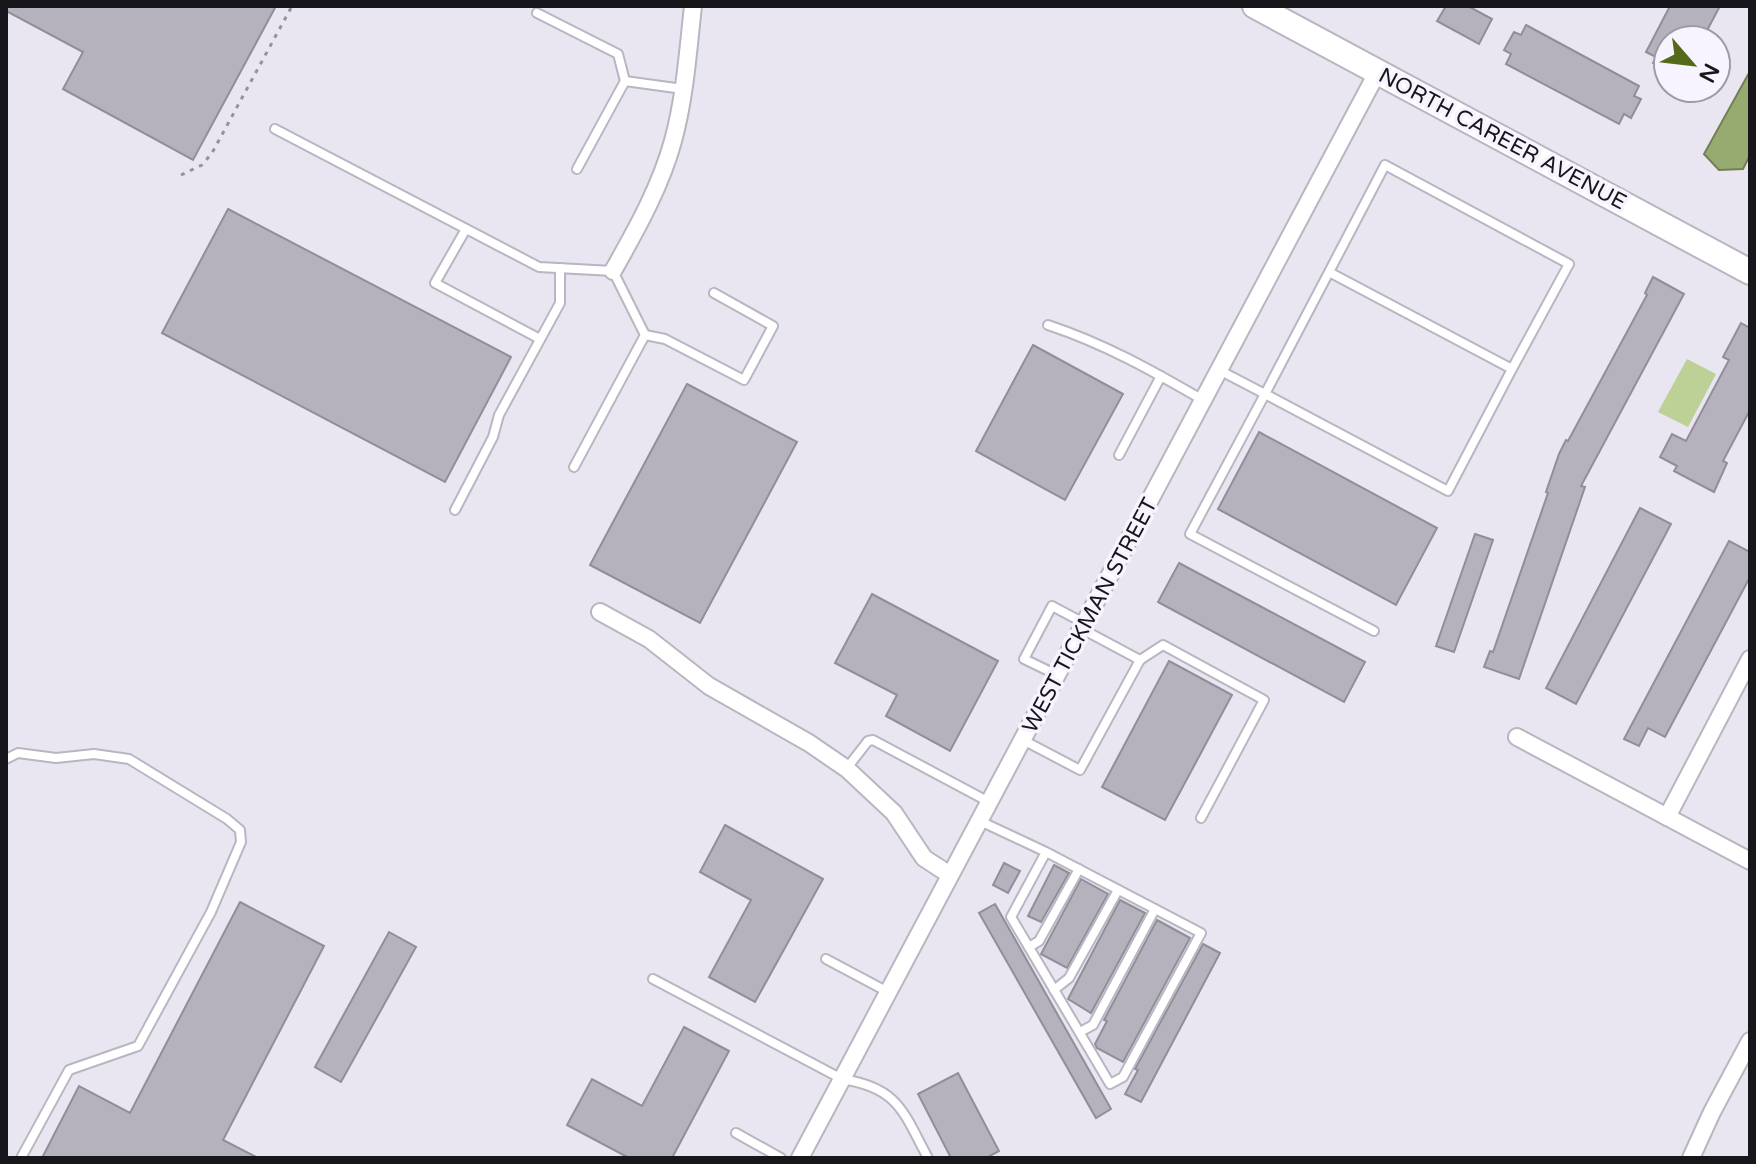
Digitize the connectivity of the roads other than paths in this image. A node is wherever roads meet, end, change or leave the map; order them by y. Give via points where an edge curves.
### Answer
1 (693, 6) edge
2 (1255, 6) edge
3 (537, 13) dead end
4 (1378, 71) junction
5 (625, 81) junction
6 (683, 89) junction
7 (275, 129) dead end
8 (577, 169) dead end
9 (466, 229) junction
10 (560, 268) junction
11 (613, 271) junction
12 (1329, 272) junction
13 (1750, 272) edge
14 (714, 293) dead end
15 (1048, 325) dead end
16 (645, 335) junction
17 (540, 339) junction
18 (1512, 369) junction
19 (1219, 370) junction
20 (1161, 376) junction
21 (1265, 394) junction
22 (1203, 400) junction
23 (1119, 455) dead end
24 (574, 467) dead end
25 (455, 510) dead end
26 (600, 612) dead end
27 (1084, 626) junction
28 (1374, 631) dead end
29 (1750, 659) edge
30 (1140, 660) junction
31 (1057, 675) junction
32 (1517, 737) dead end
33 (1023, 740) junction
34 (6, 759) edge
35 (847, 769) junction
36 (989, 802) junction
37 (1667, 817) junction
38 (1201, 818) dead end
39 (979, 821) junction
40 (1046, 852) junction
41 (1750, 861) edge
42 (1079, 869) junction
43 (950, 875) junction
44 (1118, 890) junction
45 (1155, 909) junction
46 (1029, 947) junction
47 (826, 959) dead end
48 (653, 979) dead end
49 (1054, 990) junction
50 (888, 992) junction
51 (1080, 1032) junction
52 (1750, 1041) edge
53 (842, 1079) junction
54 (736, 1133) dead end
55 (21, 1158) edge
56 (781, 1158) edge
57 (800, 1158) edge
58 (928, 1158) edge
59 (1691, 1158) edge

1 - 6 street
2 - 4 street, NORTH CAREER AVENUE
3 - 5 lane via 618,54
4 - 13 street, NORTH CAREER AVENUE
4 - 19 street, WEST TICKMAN STREET
5 - 6 lane
5 - 8 lane
6 - 11 street via 662,172
7 - 9 lane
9 - 10 lane via 539,267
9 - 17 lane via 435,283
10 - 11 lane
10 - 17 lane via 560,303
11 - 16 lane
12 - 18 lane
12 - 18 lane via 1385,165 1569,264
12 - 21 lane
14 - 16 lane via 773,326 744,380 665,339
15 - 20 lane via 1090,339
16 - 24 lane
17 - 25 lane
18 - 21 lane via 1448,491
19 - 21 lane
19 - 22 street, WEST TICKMAN STREET
20 - 22 lane
20 - 23 lane
21 - 28 lane via 1190,534
22 - 27 street, WEST TICKMAN STREET
26 - 35 street
27 - 30 lane
27 - 31 street, WEST TICKMAN STREET
27 - 31 lane via 1052,606 1024,659
29 - 37 street
30 - 33 lane via 1080,770
30 - 38 lane via 1163,645 1264,700
31 - 33 street, WEST TICKMAN STREET
32 - 37 street
33 - 36 street, WEST TICKMAN STREET
34 - 55 lane via 18,753 129,759 227,819 240,830 241,842 211,912 138,1046 69,1070
35 - 36 lane via 873,740
35 - 43 street via 894,813 924,858
36 - 39 street, WEST TICKMAN STREET
37 - 41 street
39 - 40 lane
39 - 43 street, WEST TICKMAN STREET
40 - 42 lane
40 - 46 lane via 1011,917
42 - 44 lane
42 - 46 lane via 1039,941
43 - 50 street, WEST TICKMAN STREET
44 - 45 lane
44 - 49 lane via 1069,978
45 - 51 lane via 1093,1025
45 - 51 lane via 1201,933 1123,1077 1110,1084
46 - 49 lane
47 - 50 lane
48 - 53 lane
49 - 51 lane
50 - 53 street, WEST TICKMAN STREET
52 - 59 street
53 - 57 street, WEST TICKMAN STREET
53 - 58 lane via 888,1094
54 - 56 lane

